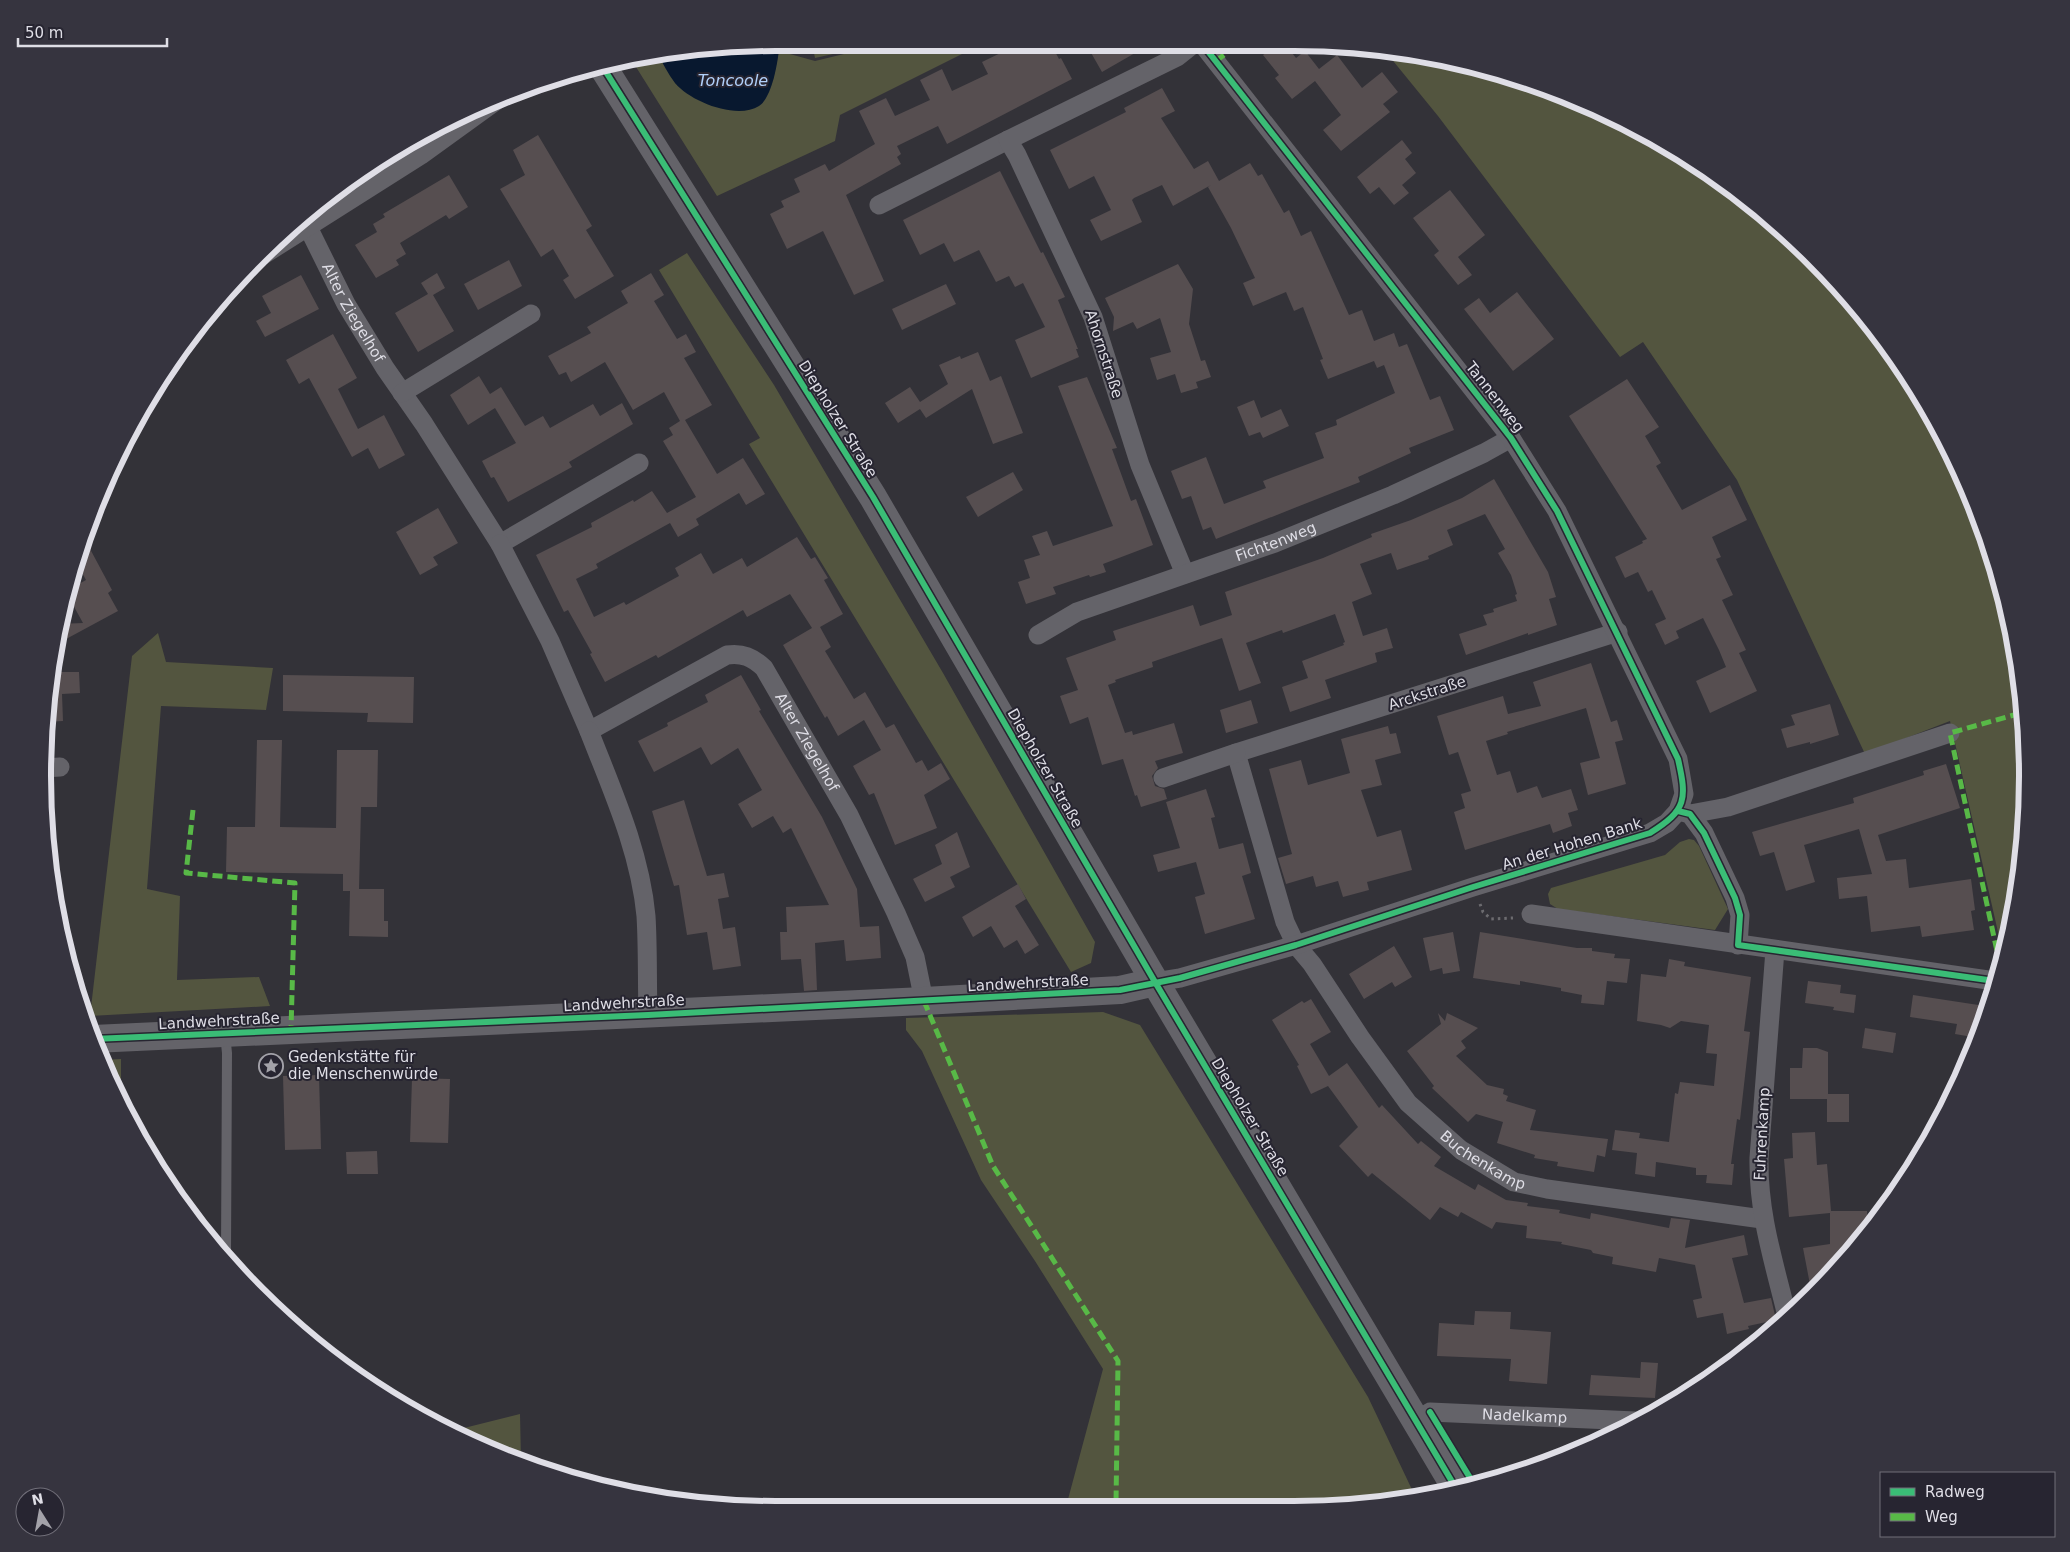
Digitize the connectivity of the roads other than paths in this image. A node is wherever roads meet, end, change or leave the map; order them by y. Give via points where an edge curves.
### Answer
1 (1184, 51) edge
2 (1208, 51) edge
3 (606, 72) edge
4 (471, 119) edge
5 (1008, 140) junction
6 (879, 205) dead end
7 (317, 216) edge
8 (307, 224) edge
9 (531, 314) dead end
10 (402, 393) junction
11 (1511, 438) junction
12 (639, 463) dead end
13 (500, 544) junction
14 (1185, 574) junction
15 (1618, 632) junction
16 (1038, 635) dead end
17 (589, 731) junction
18 (1950, 734) dead end
19 (1236, 753) junction
20 (1163, 778) dead end
21 (1684, 812) junction
22 (1531, 914) road end
23 (1296, 945) junction
24 (1738, 945) junction
25 (1775, 950) junction
26 (1989, 980) edge
27 (1155, 982) junction
28 (924, 1001) junction
29 (648, 1015) junction
30 (225, 1034) junction
31 (101, 1039) edge
32 (1762, 1219) junction
33 (226, 1248) edge
34 (1785, 1308) edge
35 (1417, 1420) junction
36 (1624, 1421) edge
37 (1454, 1483) edge

1 - 5 street
2 - 11 street, Tannenweg
3 - 27 main road, Diepholzer Straße via 873,497
4 - 7 street via 421,155
5 - 6 street
5 - 14 street, Ahornstraße via 1093,317 1140,466
8 - 10 street, Alter Ziegelhof via 346,304
9 - 10 street
10 - 13 street, Alter Ziegelhof
11 - 14 street, Fichtenweg via 1393,495 1275,543
11 - 15 street, Tannenweg via 1557,511
12 - 13 street
13 - 17 street, Alter Ziegelhof via 550,641
14 - 16 street, Fichtenweg via 1077,612
15 - 19 street, Arckstraße
15 - 21 street, Tannenweg via 1678,758
17 - 28 street, Alter Ziegelhof via 714,660 742,653 754,659 764,668 849,816 916,958
17 - 29 street, Alter Ziegelhof via 629,835 640,880 646,915
18 - 21 street via 1728,807
19 - 20 street, Arckstraße
19 - 23 street via 1285,922
21 - 23 street, An der Hohen Bank via 1650,833
21 - 24 street via 1704,833 1735,898 1740,915
22 - 24 street
23 - 27 street, An der Hohen Bank
23 - 32 street, Buchenkamp via 1408,1103 1461,1150 1514,1182
24 - 25 street
25 - 26 street
25 - 32 street, Fuhrenkamp via 1759,1158
27 - 28 main road, Landwehrstraße via 1120,990
27 - 35 main road, Diepholzer Straße
28 - 29 main road, Landwehrstraße
29 - 30 main road, Landwehrstraße
30 - 31 main road, Landwehrstraße
30 - 33 lane
32 - 34 street, Fuhrenkamp
35 - 36 street, Nadelkamp via 1430,1412
35 - 37 main road, Diepholzer Straße

